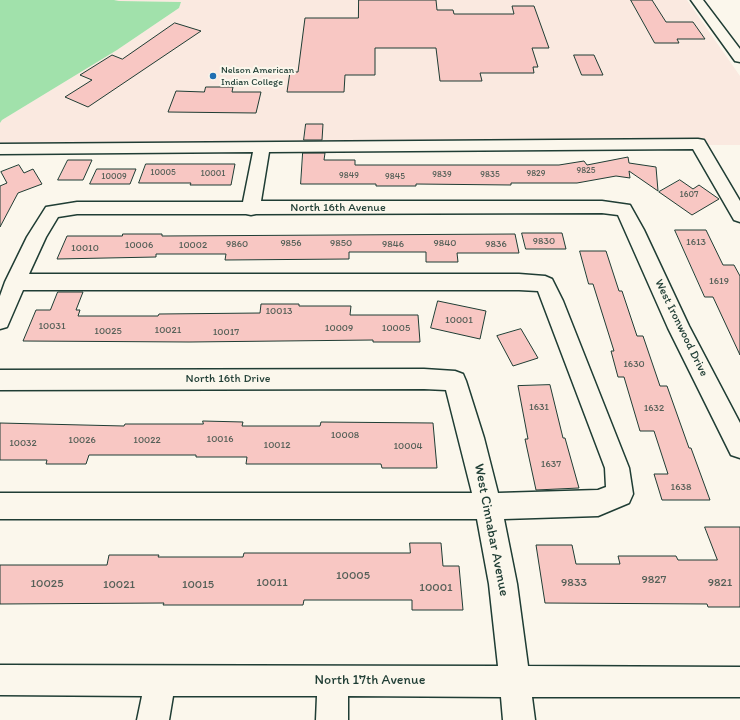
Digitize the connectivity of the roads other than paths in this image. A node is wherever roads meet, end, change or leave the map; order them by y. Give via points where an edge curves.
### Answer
1 (697, 0) edge
2 (740, 58) edge
3 (262, 146) junction
4 (0, 149) edge
5 (251, 209) junction
6 (624, 210) joint
7 (740, 216) edge
8 (15, 282) junction
9 (0, 321) edge
10 (0, 380) edge
11 (455, 381) joint
12 (740, 446) edge
13 (0, 506) edge
14 (489, 506) junction
15 (0, 680) edge
16 (160, 680) junction
17 (333, 680) junction
18 (514, 682) junction
19 (740, 682) edge
20 (153, 720) edge
21 (332, 720) edge
22 (518, 720) edge

1 - 2 street
3 - 4 street
3 - 5 street
3 - 7 street via 698,144
5 - 6 street, North 16th Avenue via 602,207
5 - 8 street, North 16th Avenue via 77,208 52,211
6 - 12 street, West Ironwood Drive via 679,328
8 - 9 street
8 - 14 street via 545,284 617,468 620,494 598,503
10 - 11 street, North 16th Drive
11 - 14 street, West Cinnabar Avenue
13 - 14 street
14 - 18 street, West Cinnabar Avenue via 507,615
15 - 16 street, North 17th Avenue
16 - 17 street, North 17th Avenue
16 - 20 street
17 - 18 street, North 17th Avenue
17 - 21 street
18 - 19 street, North 17th Avenue
18 - 22 street, West Cinnabar Avenue

